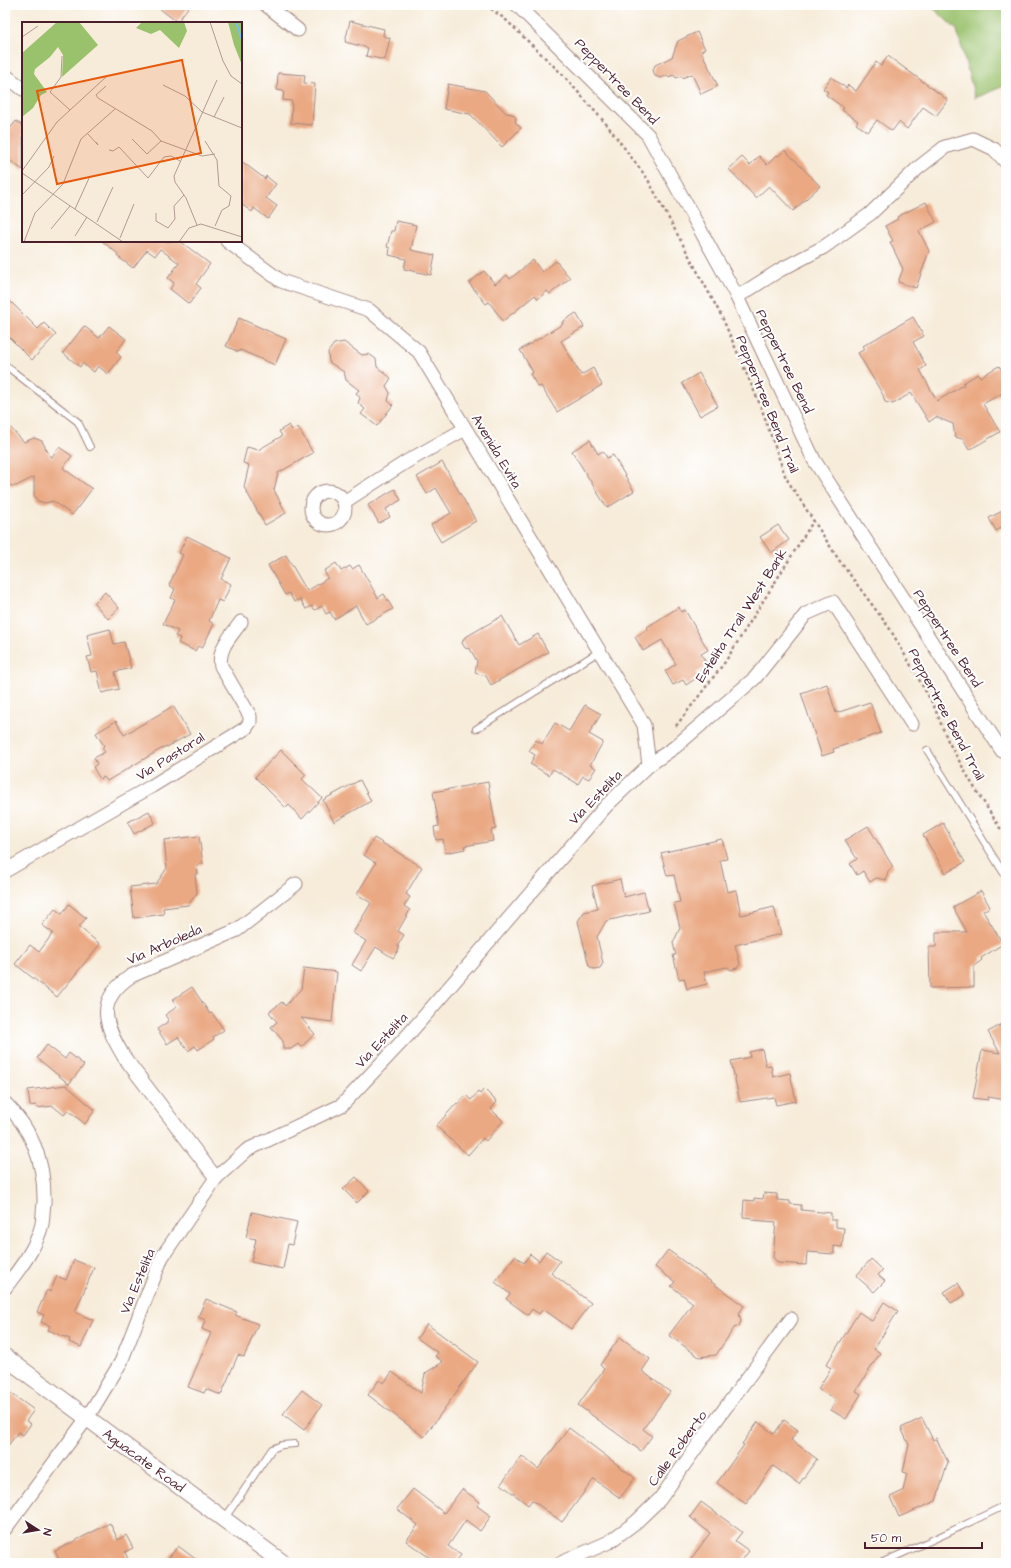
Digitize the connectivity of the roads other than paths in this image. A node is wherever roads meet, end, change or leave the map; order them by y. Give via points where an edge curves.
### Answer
1 (266, 5) edge
2 (517, 5) edge
3 (298, 30) dead end
4 (5, 75) edge
5 (22, 88) edge
6 (1006, 162) edge
7 (228, 242) edge
8 (737, 297) junction
9 (5, 365) edge
10 (465, 429) junction
11 (90, 447) dead end
12 (344, 502) dead end
13 (241, 622) dead end
14 (600, 651) junction
15 (912, 724) dead end
16 (476, 729) dead end
17 (927, 750) dead end
18 (1002, 751) dead end
19 (650, 765) junction
20 (5, 871) edge
21 (1006, 877) edge
22 (296, 884) dead end
23 (5, 1104) edge
24 (216, 1178) junction
25 (5, 1288) edge
26 (791, 1320) dead end
27 (5, 1357) edge
28 (87, 1418) junction
29 (295, 1444) dead end
30 (1006, 1505) edge
31 (224, 1520) junction
32 (5, 1529) edge
33 (283, 1563) edge
34 (561, 1563) edge
35 (881, 1563) edge

1 - 3 street
2 - 8 street, Peppertree Bend via 648,135
4 - 5 street
6 - 8 street via 994,149 973,139 945,147 918,168 870,214 824,247
7 - 10 street, Avenida Evita via 281,281 369,310 419,352
8 - 18 street, Peppertree Bend via 814,460
9 - 11 lane via 78,422
10 - 12 street via 406,462
10 - 14 street, Avenida Evita
13 - 20 street, Via Pastoral via 220,652 219,659 250,716 246,728
14 - 16 lane
14 - 19 street, Avenida Evita via 644,725
15 - 19 street, Via Estelita via 833,602 806,614 755,678 675,748
17 - 21 lane
19 - 24 street, Via Estelita via 606,806 408,1035 342,1105 247,1150
22 - 24 street, Via Arboleda via 236,930 120,983 107,1006 106,1019 113,1039 124,1058
23 - 25 street via 28,1130 36,1149 44,1188 42,1224 28,1258
24 - 28 street, Via Estelita via 162,1257 121,1362
26 - 34 street, Calle Roberto via 660,1499 636,1522 609,1542
27 - 28 street, Aguacate Road
28 - 31 street, Aguacate Road
28 - 32 street, Via Estelita
29 - 31 lane via 272,1449
30 - 35 lane
31 - 33 street, Aguacate Road

